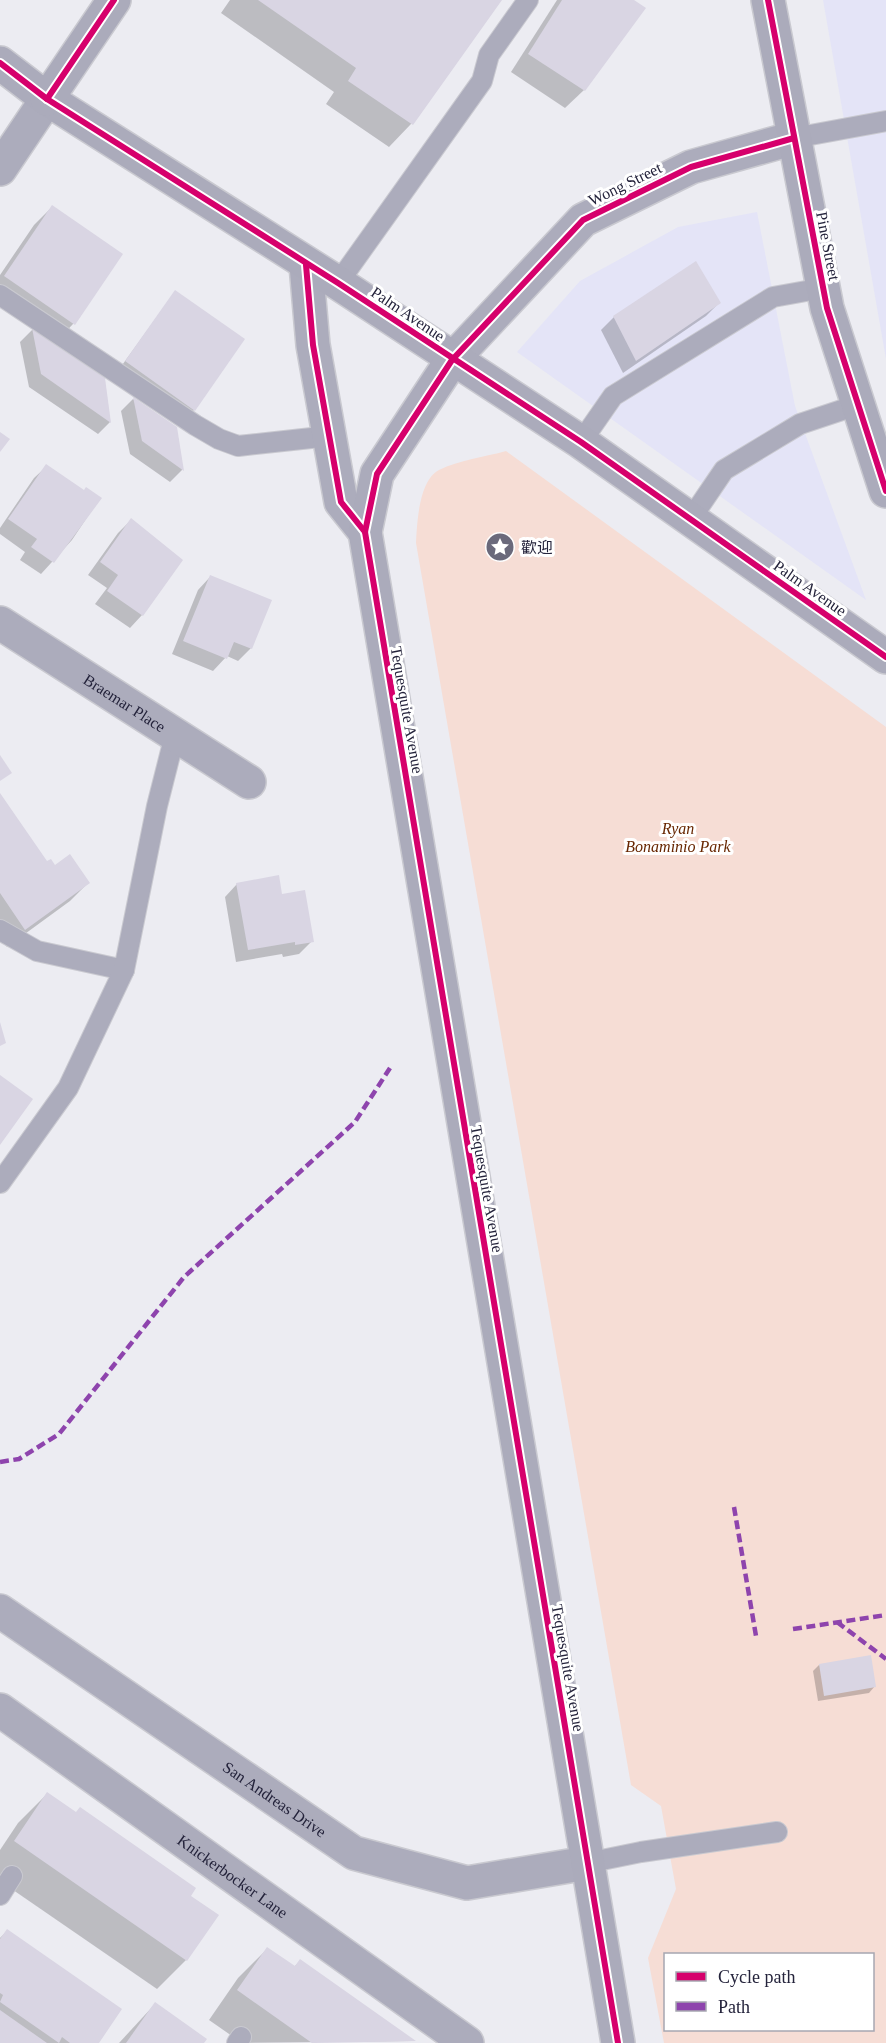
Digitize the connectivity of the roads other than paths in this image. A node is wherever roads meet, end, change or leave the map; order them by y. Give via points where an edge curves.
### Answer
1 (114, 0) edge
2 (528, 0) edge
3 (768, 0) edge
4 (0, 63) edge
5 (47, 99) junction
6 (886, 121) edge
7 (794, 138) junction
8 (0, 169) edge
9 (306, 265) junction
10 (338, 283) junction
11 (823, 288) junction
12 (0, 295) edge
13 (452, 360) junction
14 (857, 405) junction
15 (330, 436) junction
16 (581, 442) junction
17 (883, 475) edge
18 (690, 520) junction
19 (365, 532) junction
20 (0, 623) edge
21 (886, 657) edge
22 (175, 735) junction
23 (249, 782) dead end
24 (0, 930) edge
25 (124, 970) junction
26 (0, 1183) edge
27 (0, 1611) edge
28 (0, 1710) edge
29 (777, 1832) dead end
30 (587, 1863) junction
31 (12, 1876) dead end
32 (0, 1894) edge
33 (467, 2043) edge
34 (618, 2043) edge

1 - 5 street
2 - 10 lane via 489,55 482,81
3 - 7 street, Pine Street
4 - 5 street, Palm Avenue
5 - 8 street
5 - 9 street, Palm Avenue
6 - 7 lane
7 - 11 street, Pine Street
7 - 13 street, Wong Street via 691,167 583,220
9 - 10 street, Palm Avenue
9 - 15 street via 313,345
10 - 13 street, Palm Avenue
11 - 14 street, Pine Street
11 - 16 lane via 773,297 613,396
12 - 15 lane via 229,444 251,446
13 - 16 street, Palm Avenue
13 - 19 street, Tequesquite Avenue via 377,474
14 - 17 street, Pine Street
14 - 18 lane via 800,424 724,470
15 - 19 street via 341,502
16 - 18 street, Palm Avenue
18 - 21 street, Palm Avenue
19 - 30 street, Tequesquite Avenue
20 - 22 street, Braemar Place
22 - 23 street, Braemar Place
22 - 25 lane
24 - 25 lane via 37,951
25 - 26 lane via 68,1088
27 - 30 street, San Andreas Drive via 354,1852 467,1883
28 - 33 street, Knickerbocker Lane
29 - 30 lane
30 - 34 street, Tequesquite Avenue
31 - 32 lane

